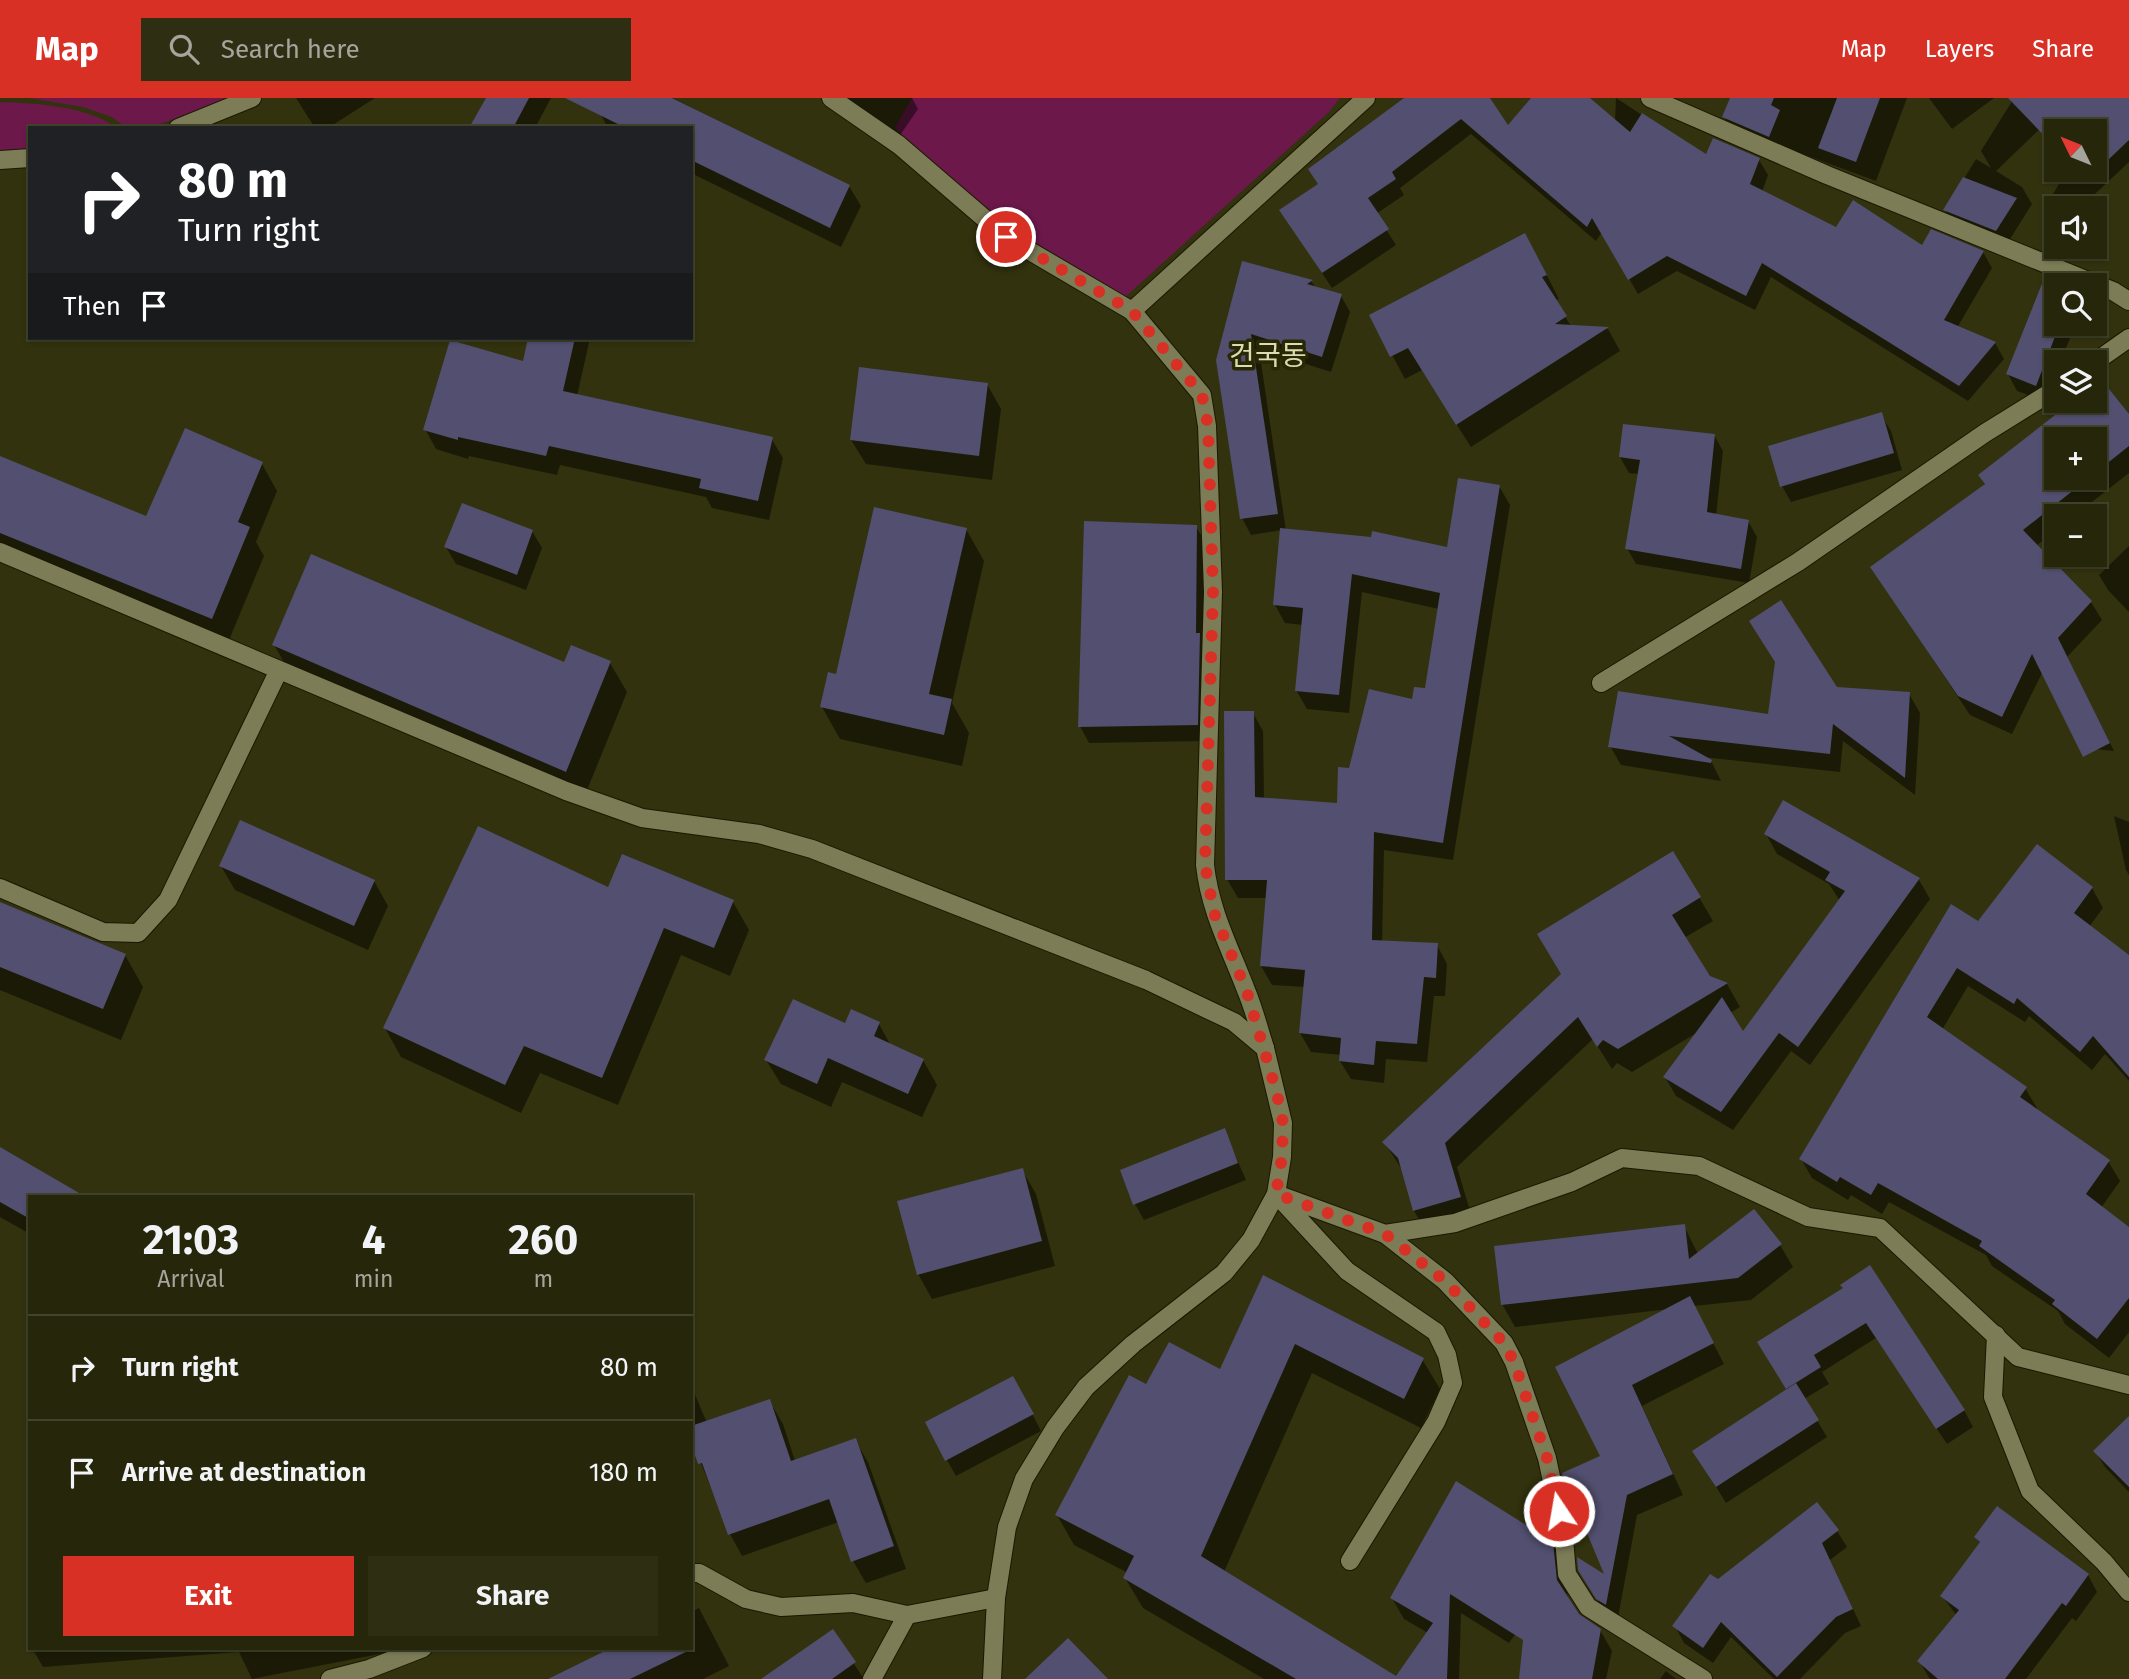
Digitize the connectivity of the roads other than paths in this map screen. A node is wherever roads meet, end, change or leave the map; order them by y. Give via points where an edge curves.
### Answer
1 (252, 98) edge
2 (831, 98) edge
3 (1366, 98) edge
4 (1650, 98) edge
5 (183, 126) edge
6 (28, 158) edge
7 (0, 160) edge
8 (2129, 301) edge
9 (1132, 311) junction
10 (2129, 338) edge
11 (2107, 354) edge
12 (2044, 396) edge
13 (0, 552) edge
14 (278, 672) junction
15 (1601, 684) dead end
16 (0, 888) edge
17 (1265, 1048) junction
18 (1276, 1194) junction
19 (1385, 1234) junction
20 (1996, 1335) junction
21 (2129, 1385) edge
22 (1350, 1561) dead end
23 (693, 1573) edge
24 (2129, 1592) edge
25 (996, 1598) junction
26 (907, 1615) junction
27 (418, 1650) edge
28 (331, 1679) edge
29 (873, 1679) edge
30 (992, 1679) edge
31 (1703, 1679) edge

1 - 5 street
2 - 9 street via 899,145 1006,237
3 - 9 street
4 - 8 street
6 - 7 street
9 - 17 street via 1202,395 1208,426 1213,592 1205,865 1220,931
10 - 11 street
12 - 15 street via 1798,562
13 - 14 street
14 - 16 street via 168,900 138,933 103,933
14 - 17 street via 642,818 758,834 922,890 1146,980 1234,1023
17 - 18 street via 1283,1123
18 - 19 street
18 - 22 street via 1347,1270 1436,1332 1453,1383 1436,1422
18 - 25 street via 1251,1240 1224,1273 1086,1387 1055,1428 1024,1479 1007,1527
19 - 20 street via 1455,1223 1572,1182 1622,1158 1699,1166 1808,1217 1880,1228
19 - 31 street via 1445,1281 1504,1343 1547,1458 1567,1574 1588,1607
20 - 21 street via 2018,1357
20 - 24 street via 1993,1397 2030,1491
23 - 26 street via 746,1599 781,1607 853,1603
25 - 26 street
25 - 30 street
26 - 29 street
27 - 28 street

